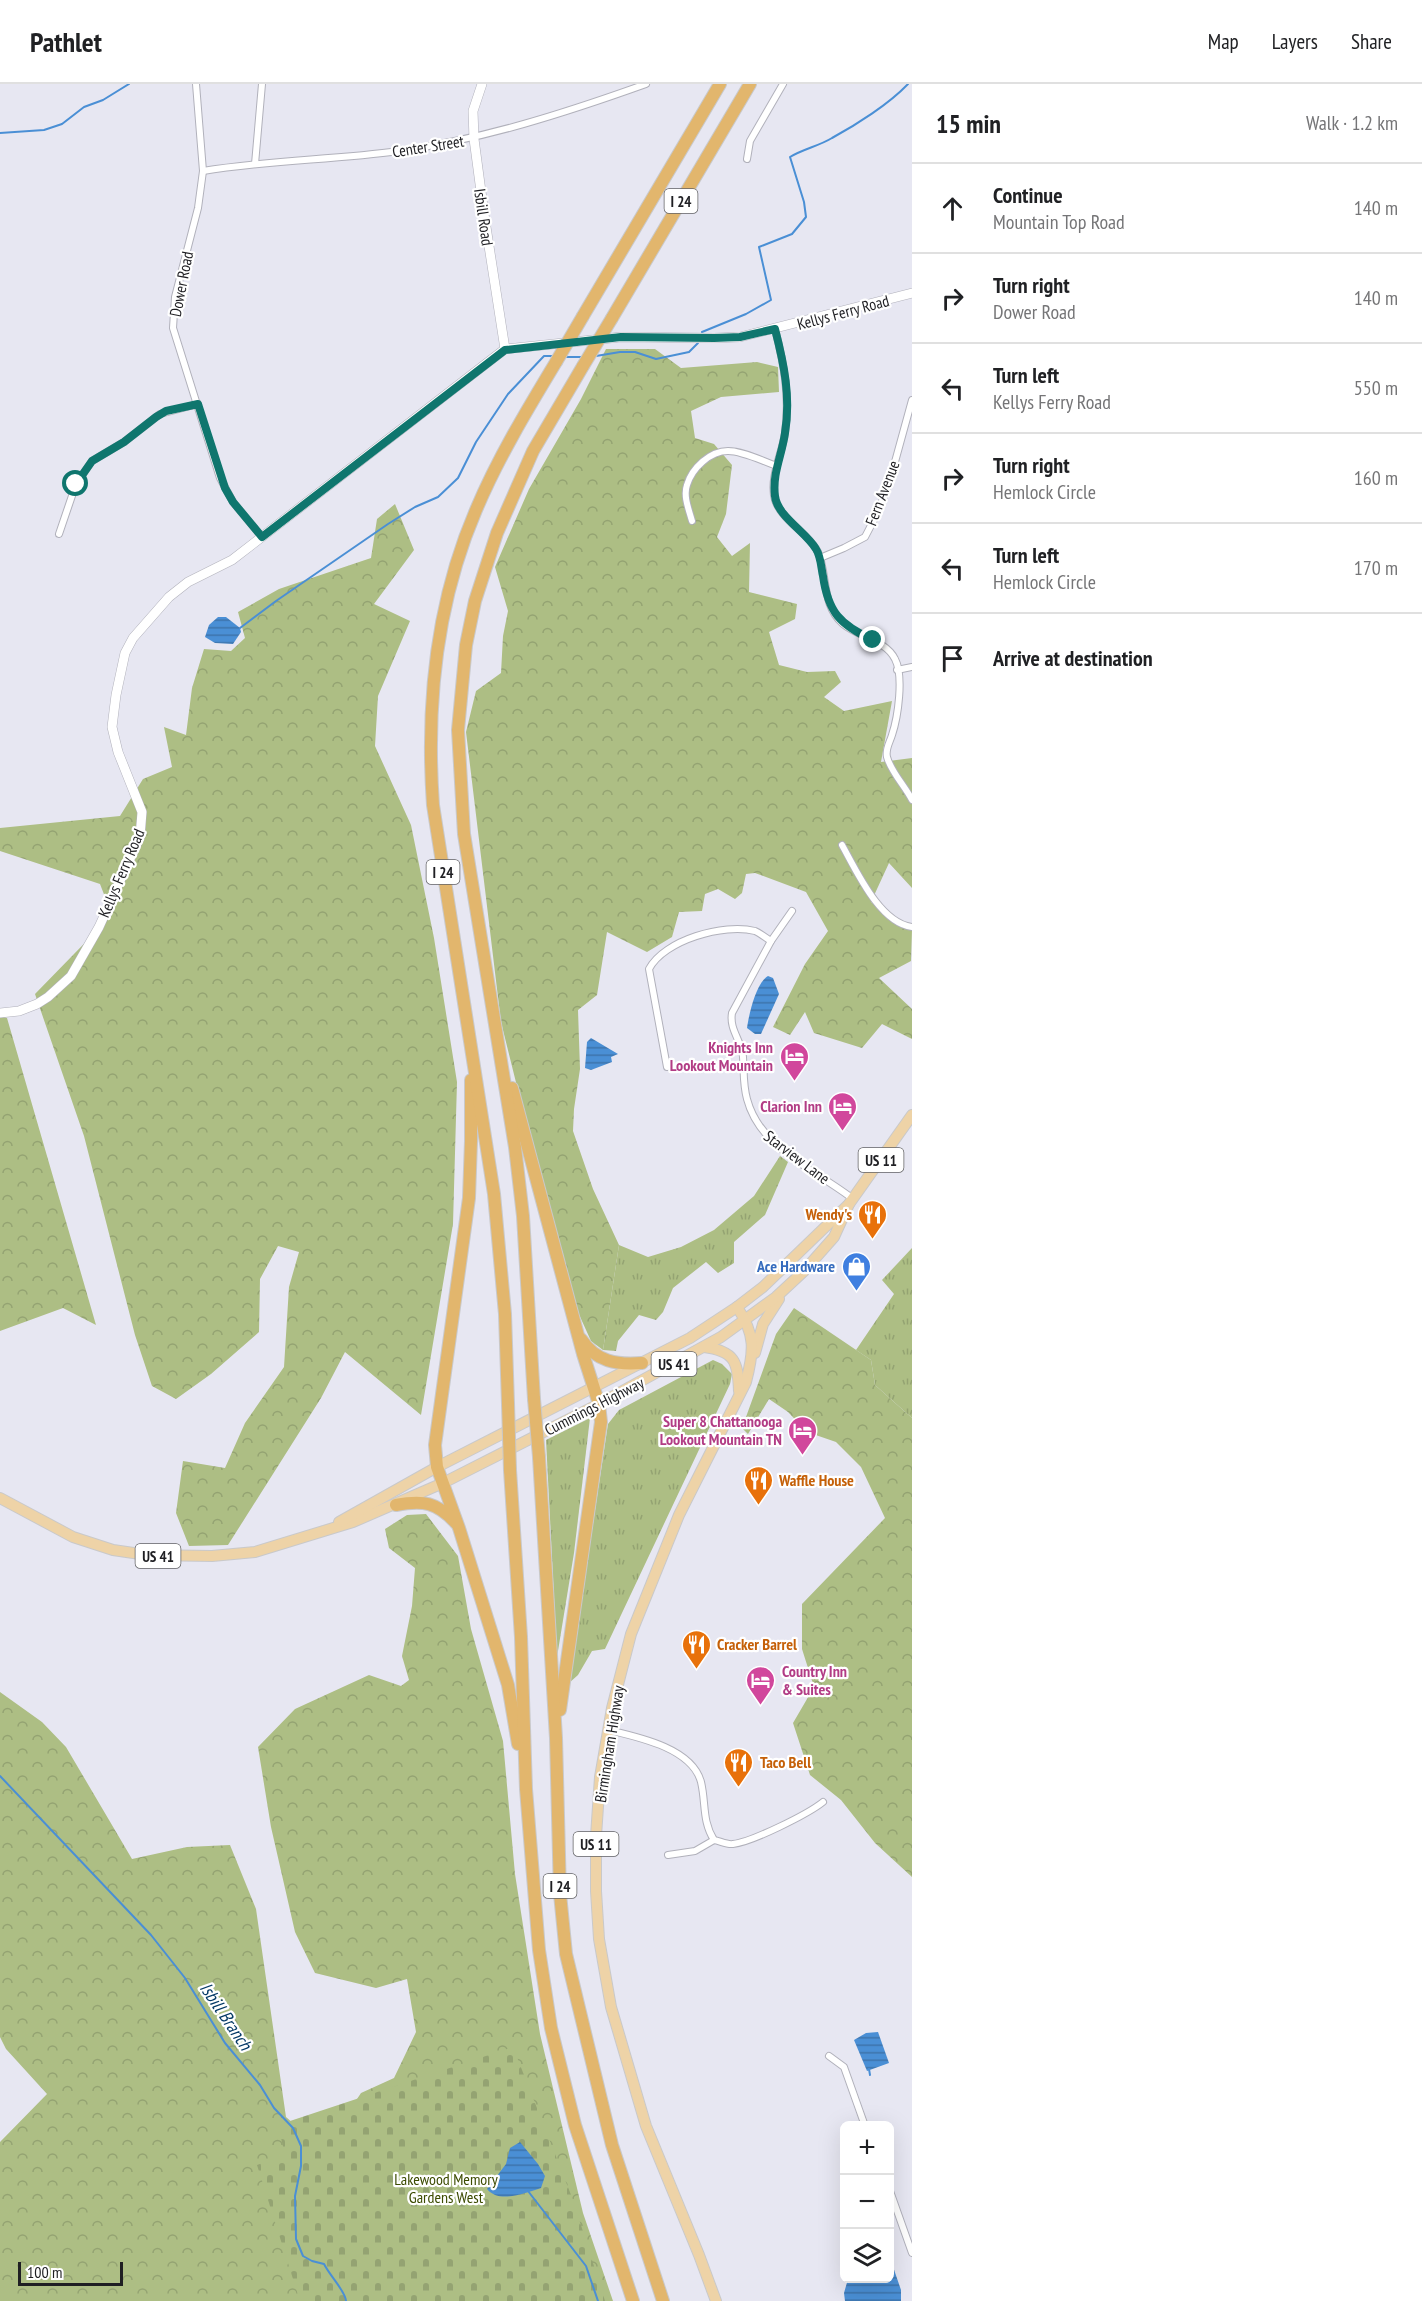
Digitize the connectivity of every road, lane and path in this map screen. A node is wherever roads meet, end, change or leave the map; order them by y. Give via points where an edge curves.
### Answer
1 (196, 84) edge
2 (262, 84) edge
3 (482, 84) edge
4 (646, 84) edge
5 (720, 84) edge
6 (750, 84) edge
7 (783, 84) edge
8 (474, 139) junction
9 (747, 159) dead end
10 (255, 164) junction
11 (203, 171) junction
12 (912, 293) edge
13 (775, 329) junction
14 (505, 350) junction
15 (912, 400) edge
16 (198, 404) junction
17 (777, 466) junction
18 (692, 521) dead end
19 (58, 534) dead end
20 (262, 537) junction
21 (820, 558) junction
22 (912, 667) edge
23 (897, 670) junction
24 (912, 800) edge
25 (842, 845) dead end
26 (792, 911) dead end
27 (912, 927) edge
28 (771, 941) junction
29 (0, 1013) edge
30 (493, 1013) junction
31 (470, 1034) junction
32 (667, 1067) dead end
33 (912, 1115) edge
34 (851, 1202) junction
35 (786, 1288) junction
36 (737, 1306) junction
37 (746, 1320) junction
38 (578, 1334) junction
39 (704, 1347) junction
40 (642, 1363) junction
41 (750, 1364) junction
42 (593, 1389) junction
43 (739, 1394) junction
44 (599, 1404) junction
45 (437, 1467) junction
46 (443, 1483) junction
47 (0, 1498) edge
48 (396, 1505) junction
49 (459, 1528) junction
50 (325, 1530) junction
51 (608, 1730) junction
52 (556, 1738) junction
53 (526, 1789) junction
54 (823, 1802) dead end
55 (714, 1840) junction
56 (668, 1855) dead end
57 (829, 2056) dead end
58 (863, 2121) edge
59 (894, 2203) edge
60 (912, 2253) edge
61 (633, 2301) edge
62 (663, 2301) edge
63 (716, 2301) edge

1 - 11 street, Dower Road
2 - 10 street
3 - 8 street, Isbill Road via 473,111
4 - 8 street, Center Street via 544,120
5 - 31 highway, I 24, bridge via 502,455 475,511 446,604 436,657 431,730 433,805
6 - 30 highway, I 24, bridge via 533,451 484,570 466,645 458,730 464,834
7 - 9 street via 750,141
8 - 10 street, Center Street via 398,152
8 - 14 street, Isbill Road
10 - 11 street, Center Street
11 - 16 street, Dower Road via 173,328
12 - 13 street, Kellys Ferry Road
13 - 14 street, Kellys Ferry Road via 740,337 621,337
13 - 17 street via 788,404
14 - 20 street, Kellys Ferry Road
15 - 21 street, Fern Avenue via 890,480 865,537
16 - 19 street via 160,414 92,461 76,484
16 - 20 street, Dower Road via 225,488
17 - 18 street via 731,451 708,458 687,486
17 - 21 street via 775,499 781,512 817,549
20 - 29 street, Kellys Ferry Road via 232,560 178,589 133,638 121,669 112,727 142,812 140,837 99,927 71,976 37,1004
21 - 23 street via 827,596 837,616 842,623 890,651
22 - 23 street
23 - 24 street via 897,708 887,758
25 - 27 street via 866,888 885,912 900,926
26 - 28 street, Starview Lane
28 - 32 street via 757,932 725,929 669,948 654,959 649,969
28 - 34 street, Starview Lane via 730,1023 743,1055 747,1101 767,1138
30 - 38 highway
30 - 52 highway, I 24, bridge via 523,1216
31 - 45 highway via 469,1198 435,1445
31 - 53 highway, I 24, bridge via 494,1194 505,1314
33 - 34 main road, Cummings Highway / US 11
34 - 35 main road, Cummings Highway / US 41 via 834,1237
34 - 36 main road, Cummings Highway / US 41 via 763,1287
35 - 37 main road, Cummings Highway / US 41
35 - 41 main road via 763,1324
36 - 37 main road, Birmingham Highway / US 11
36 - 40 main road, Cummings Highway / US 41 via 690,1338
37 - 39 main road, Cummings Highway / US 41
37 - 41 main road, Birmingham Highway / US 11 via 752,1339
38 - 40 highway via 588,1350 610,1362
38 - 42 highway
39 - 43 main road via 725,1352 736,1364
39 - 44 main road, Cummings Highway / US 41
40 - 42 main road, Cummings Highway / US 41
41 - 43 main road, Birmingham Highway / US 11
42 - 44 highway
42 - 45 main road, Cummings Highway / US 41
43 - 51 main road, Birmingham Highway / US 11 via 679,1515 648,1589 632,1634
44 - 46 main road, Cummings Highway / US 41
44 - 52 highway via 601,1422
45 - 46 highway
45 - 50 main road, Cummings Highway / US 41
46 - 48 main road, Cummings Highway / US 41
46 - 49 highway
47 - 50 main road, Cummings Highway / US 41 via 74,1537 113,1550 147,1555 255,1552
48 - 49 highway via 416,1501 432,1505
48 - 50 main road, Cummings Highway / US 41
49 - 53 highway via 508,1686
51 - 55 street via 674,1751 686,1759 700,1782 707,1829
51 - 63 main road, Birmingham Highway / US 11 via 596,1836 596,1891 599,1940 611,2007 646,2126
52 - 62 highway, I 24 via 560,1894 566,1954 612,2145
53 - 61 highway, I 24 via 539,1950 551,2028 575,2125
54 - 55 street via 810,1813 732,1845
55 - 56 street via 695,1851
57 - 58 street via 844,2067
59 - 60 street

